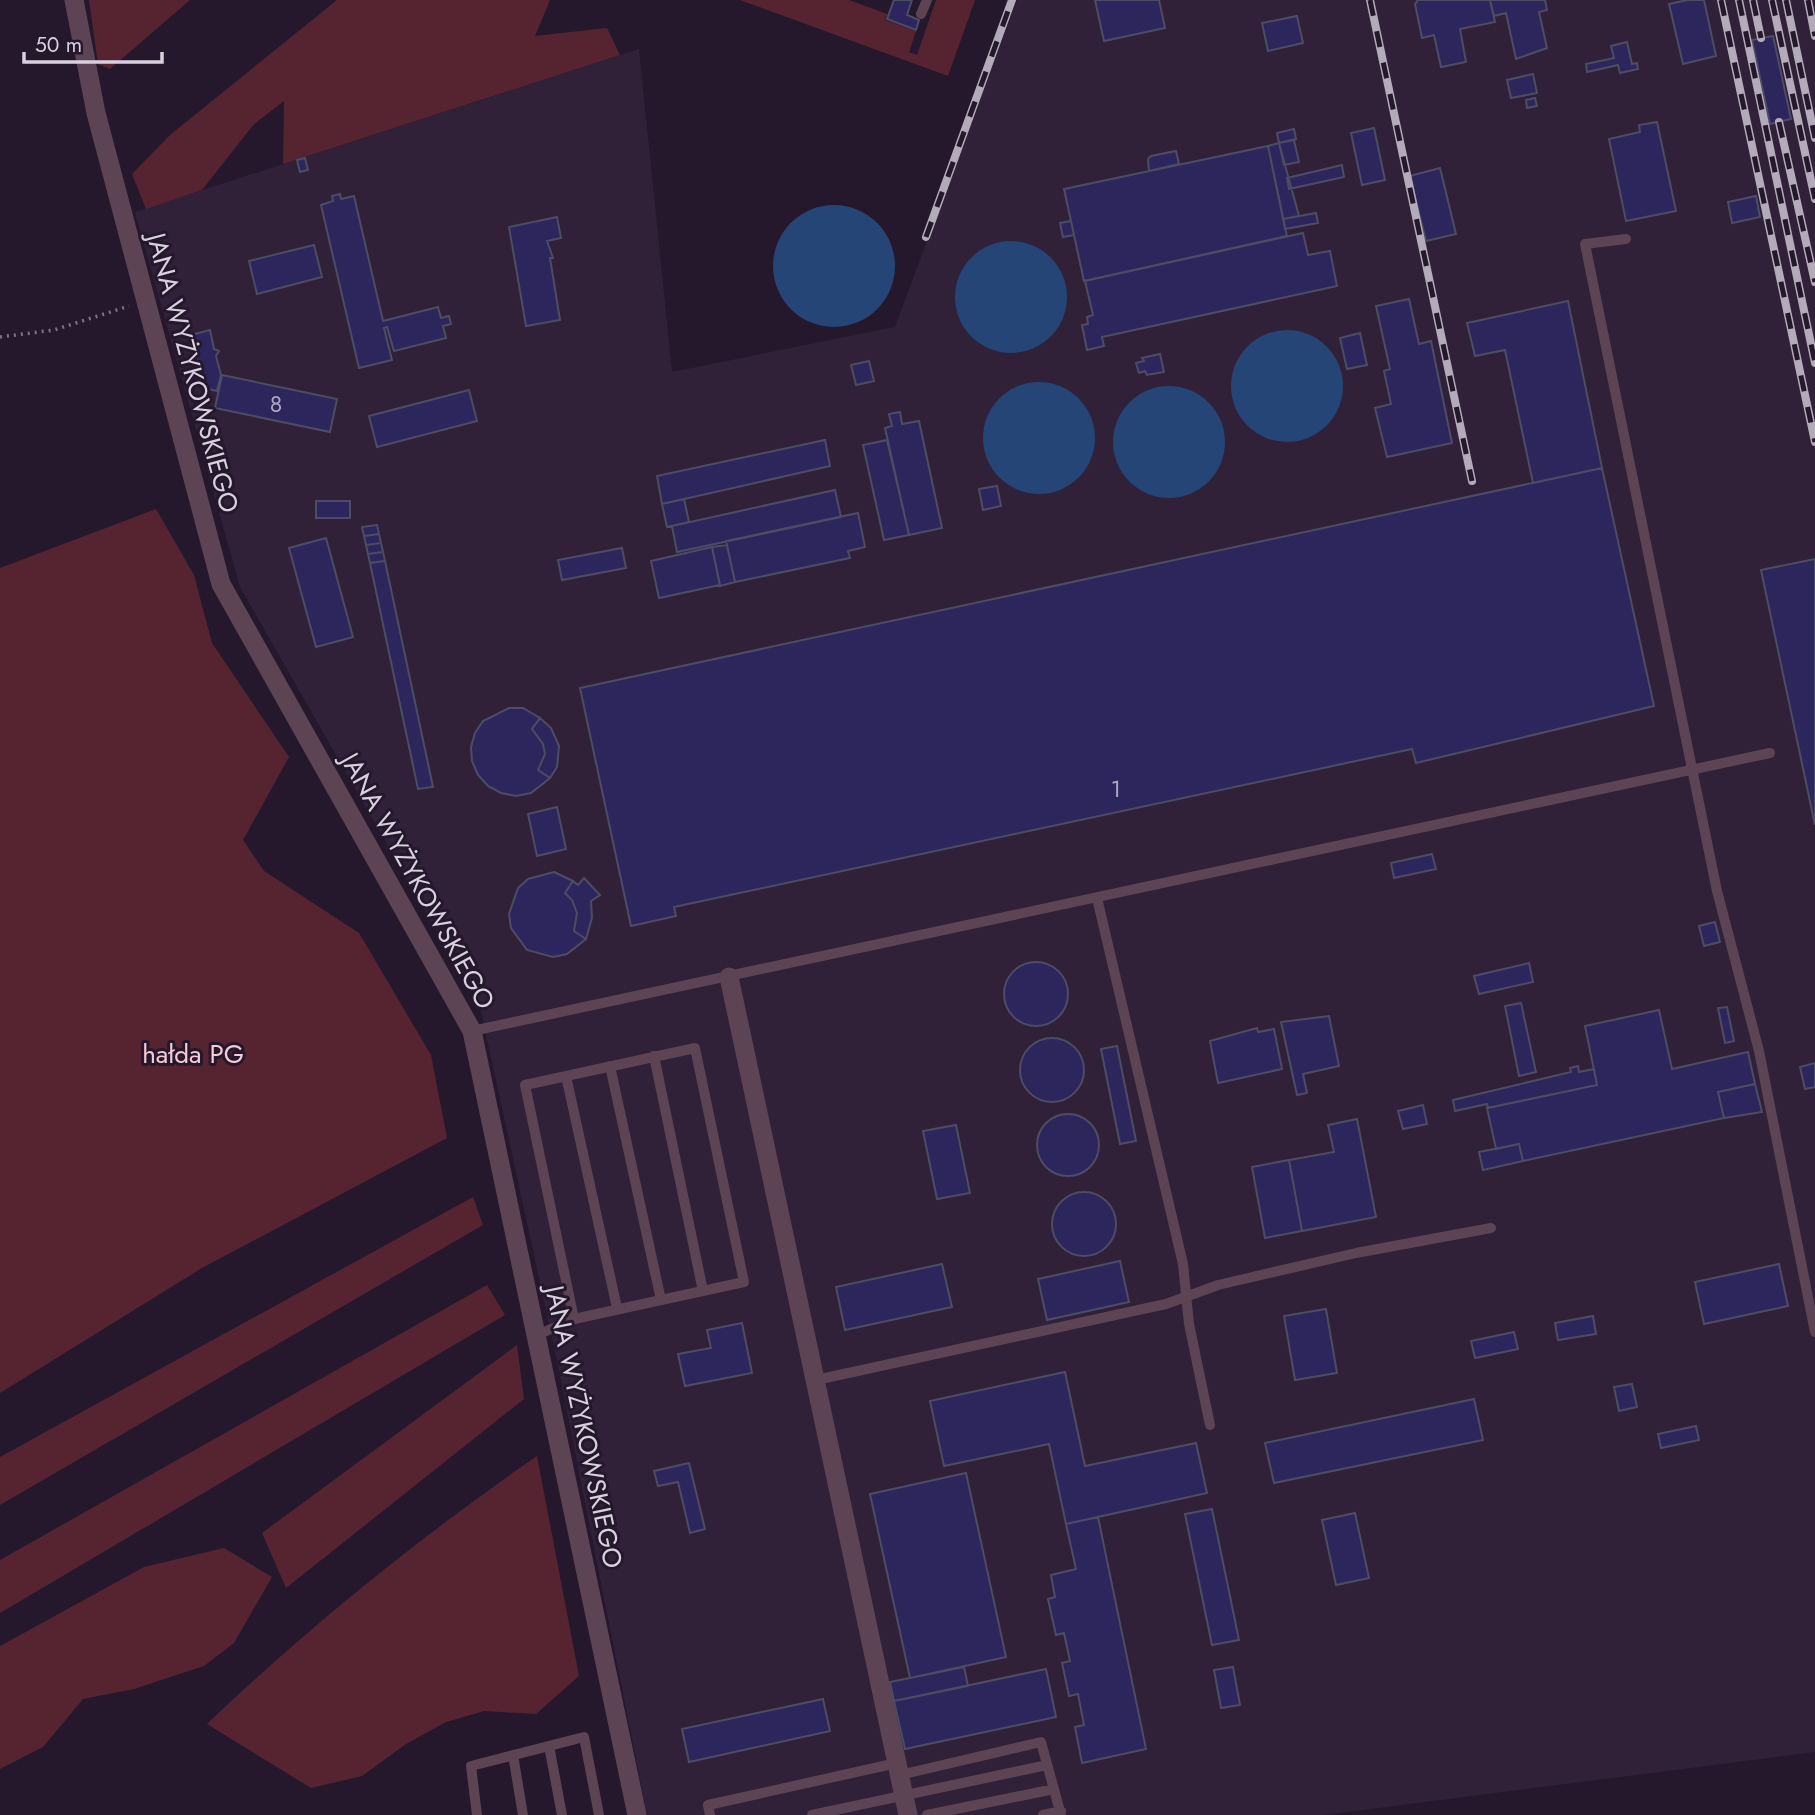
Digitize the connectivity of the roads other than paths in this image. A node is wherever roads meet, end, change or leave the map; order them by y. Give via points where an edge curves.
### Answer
1 (74, 0) edge
2 (927, 0) edge
3 (922, 14) dead end
4 (1626, 239) dead end
5 (1770, 753) dead end
6 (1693, 771) junction
7 (1097, 898) junction
8 (729, 977) junction
9 (472, 1031) junction
10 (654, 1056) junction
11 (610, 1066) junction
12 (566, 1076) junction
13 (1491, 1228) dead end
14 (703, 1291) junction
15 (1187, 1294) junction
16 (661, 1300) junction
17 (617, 1308) junction
18 (574, 1319) junction
19 (1815, 1332) edge
20 (537, 1335) junction
21 (816, 1380) junction
22 (1210, 1425) dead end
23 (549, 1746) junction
24 (513, 1755) junction
25 (1047, 1765) junction
26 (898, 1769) junction
27 (1054, 1789) junction
28 (906, 1805) edge
29 (1061, 1813) edge
30 (477, 1815) edge
31 (523, 1815) edge
32 (562, 1815) edge
33 (599, 1815) edge
34 (637, 1815) edge
35 (710, 1815) edge
36 (812, 1815) edge
37 (927, 1815) edge
38 (1043, 1815) edge

1 - 9 street, JANA WYŻYKOWSKIEGO via 96,113 221,584
2 - 3 lane
4 - 6 lane via 1585,244
5 - 6 lane
6 - 7 lane
6 - 19 lane via 1717,891 1759,1051
7 - 8 lane
7 - 15 lane
8 - 9 lane
8 - 21 street
9 - 20 street, JANA WYŻYKOWSKIEGO
10 - 11 lane
10 - 14 lane
10 - 14 lane via 695,1048 744,1282
11 - 12 lane
11 - 16 lane
12 - 17 lane
12 - 18 lane via 525,1085
13 - 15 lane via 1356,1253
14 - 16 lane
15 - 21 lane via 1166,1304
15 - 22 lane via 1188,1324
16 - 17 lane
17 - 18 lane
18 - 20 lane
20 - 34 street, JANA WYŻYKOWSKIEGO
21 - 26 street
23 - 24 lane
23 - 32 lane
23 - 33 lane via 584,1737
24 - 30 lane via 471,1766
24 - 31 lane
25 - 26 lane via 1041,1742
25 - 27 lane
25 - 28 lane
26 - 28 street
26 - 35 lane via 708,1805
27 - 29 lane
27 - 37 lane
28 - 36 lane
29 - 38 lane

